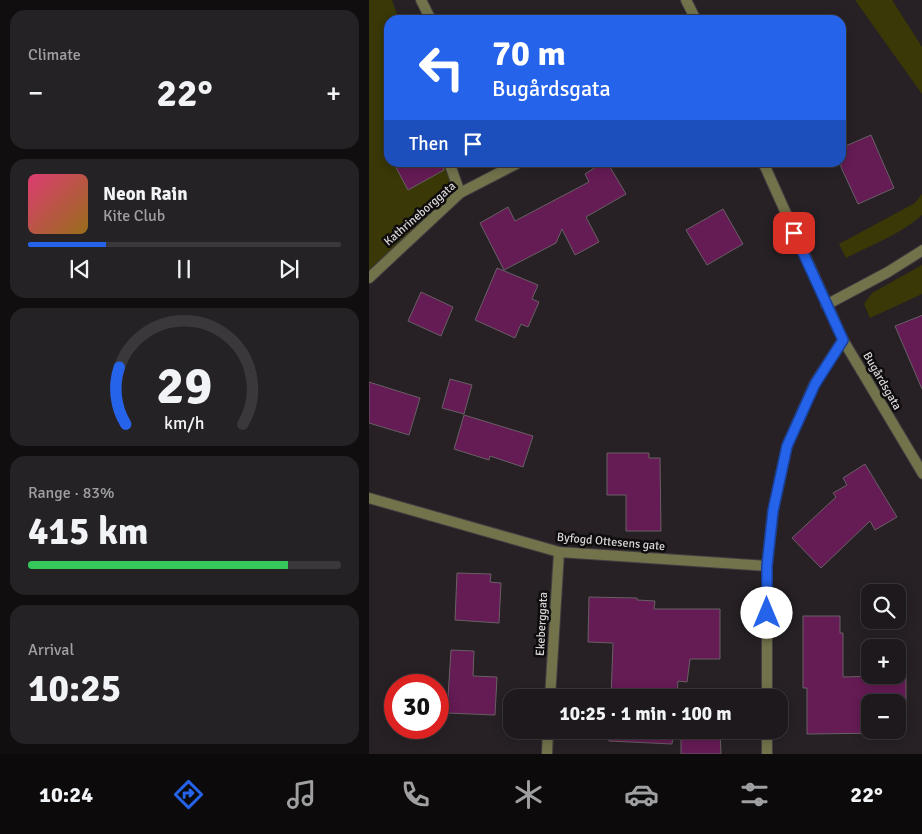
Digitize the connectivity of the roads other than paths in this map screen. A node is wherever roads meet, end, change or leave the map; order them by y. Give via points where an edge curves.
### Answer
1 (421, 0) edge
2 (686, 0) edge
3 (428, 15) edge
4 (694, 15) edge
5 (451, 167) edge
6 (510, 167) edge
7 (765, 167) edge
8 (460, 193) junction
9 (922, 250) edge
10 (369, 278) edge
11 (826, 305) junction
12 (843, 340) junction
13 (922, 474) edge
14 (369, 498) edge
15 (559, 552) junction
16 (767, 566) junction
17 (551, 689) edge
18 (767, 689) edge
19 (548, 739) edge
20 (767, 739) edge
21 (547, 754) edge
22 (767, 754) edge

1 - 3 street
2 - 4 street
5 - 8 street
6 - 8 street, Kathrineborggata
7 - 11 street, Bugårdsgata
8 - 10 street, Kathrineborggata
9 - 11 street
11 - 12 street, Bugårdsgata
12 - 13 street, Bugårdsgata
12 - 16 street via 815,384 787,446 773,511
14 - 15 street, Byfogd Ottesens gate
15 - 16 street, Byfogd Ottesens gate
15 - 17 street, Ekeberggata
16 - 18 street
19 - 21 street
20 - 22 street

